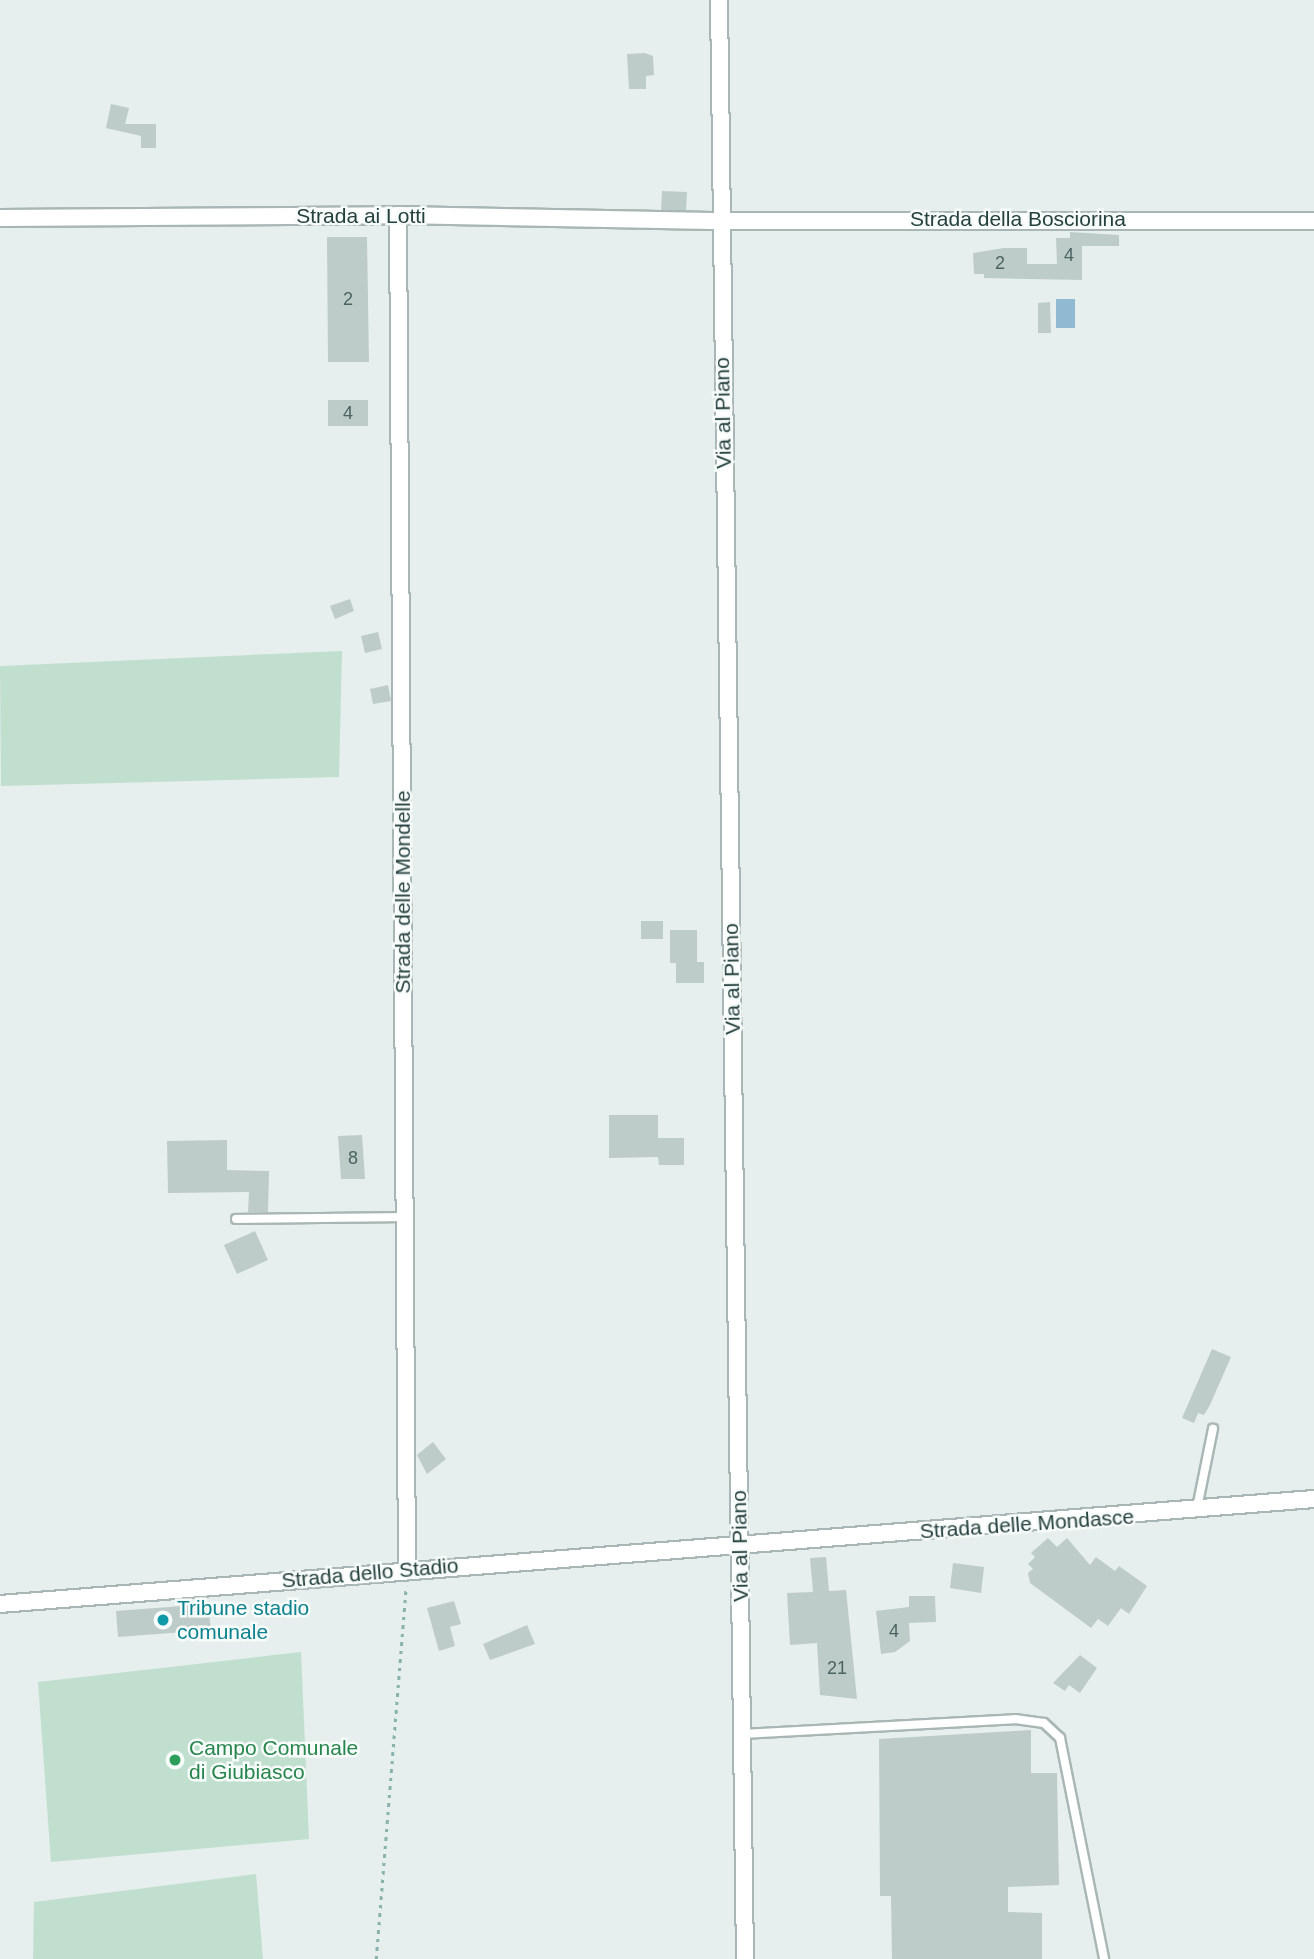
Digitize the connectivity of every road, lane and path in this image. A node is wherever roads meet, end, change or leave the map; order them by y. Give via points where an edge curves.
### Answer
1 (719, 0) edge
2 (398, 215) junction
3 (0, 218) edge
4 (722, 220) junction
5 (1314, 221) edge
6 (405, 1217) junction
7 (236, 1219) dead end
8 (1213, 1429) dead end
9 (1314, 1499) edge
10 (1196, 1511) junction
11 (740, 1546) junction
12 (407, 1569) junction
13 (0, 1604) edge
14 (741, 1734) junction
15 (376, 1959) edge
16 (745, 1959) edge
17 (1104, 1959) edge

1 - 4 street, Via al Piano
2 - 3 street, Strada ai Lotti
2 - 4 street, Strada ai Lotti
2 - 6 street, Strada delle Mondelle
4 - 5 street, Strada della Bosciorina
4 - 11 street, Via al Piano
6 - 7 lane
6 - 12 street, Strada delle Mondelle
8 - 10 lane
9 - 10 street, Strada delle Mondasce
10 - 11 street, Strada delle Mondasce
11 - 12 street, Strada dello Stadio
11 - 14 street, Via al Piano
12 - 13 street, Strada dello Stadio
12 - 15 path
14 - 16 street, Via al Piano
14 - 17 lane via 1015,1719 1044,1723 1060,1738

